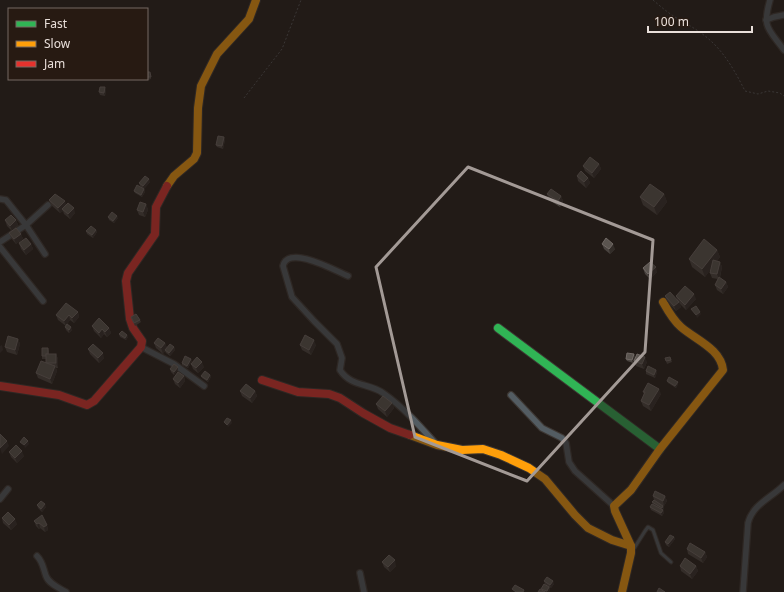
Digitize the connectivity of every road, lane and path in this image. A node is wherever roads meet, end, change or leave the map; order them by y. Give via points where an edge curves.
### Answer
1 (256, 0) edge
2 (301, 0) edge
3 (653, 0) edge
4 (770, 0) edge
5 (784, 15) edge
6 (766, 20) junction
7 (784, 50) edge
8 (784, 96) edge
9 (244, 98) dead end
10 (0, 199) edge
11 (48, 205) edge
12 (26, 225) junction
13 (0, 242) edge
14 (0, 247) edge
15 (46, 254) dead end
16 (348, 276) dead end
17 (43, 301) dead end
18 (663, 302) dead end
19 (498, 328) dead end
20 (141, 347) junction
21 (262, 380) dead end
22 (0, 386) edge
23 (204, 386) dead end
24 (511, 396) dead end
25 (437, 445) junction
26 (660, 449) junction
27 (784, 485) edge
28 (8, 489) dead end
29 (0, 499) edge
30 (614, 506) junction
31 (631, 550) junction
32 (37, 556) dead end
33 (671, 562) dead end
34 (360, 573) dead end
35 (66, 592) edge
36 (364, 592) edge
37 (622, 592) edge
38 (743, 592) edge

1 - 20 street via 249,19 217,54 201,86 197,153 194,159 174,176 163,193 156,207 155,234 128,273 126,281 130,319 142,341
2 - 9 path via 282,49
3 - 8 path via 711,41 737,74 745,91 758,94 768,91
4 - 6 street
5 - 6 street
6 - 7 street via 766,25
10 - 12 street via 6,200
11 - 12 street
12 - 13 street
12 - 15 street
14 - 17 street
16 - 25 street via 305,258 295,257 283,263 292,297 337,344 342,358 340,370 345,377 381,392 398,404
18 - 26 street via 677,324 701,341 724,365 723,370
19 - 26 street
20 - 22 street via 88,405 59,395
20 - 23 street via 174,364
21 - 25 street via 298,392 329,394 340,398 390,428
24 - 30 street via 542,428 562,438 566,443 569,462 575,472
25 - 31 street via 462,450 483,449 529,468 545,478 574,515 588,528
26 - 30 street via 631,490
27 - 38 street via 750,515
28 - 29 street
30 - 31 street
31 - 33 lane via 648,527 652,528 660,553
31 - 37 street
32 - 35 street via 42,561 46,577
34 - 36 street

